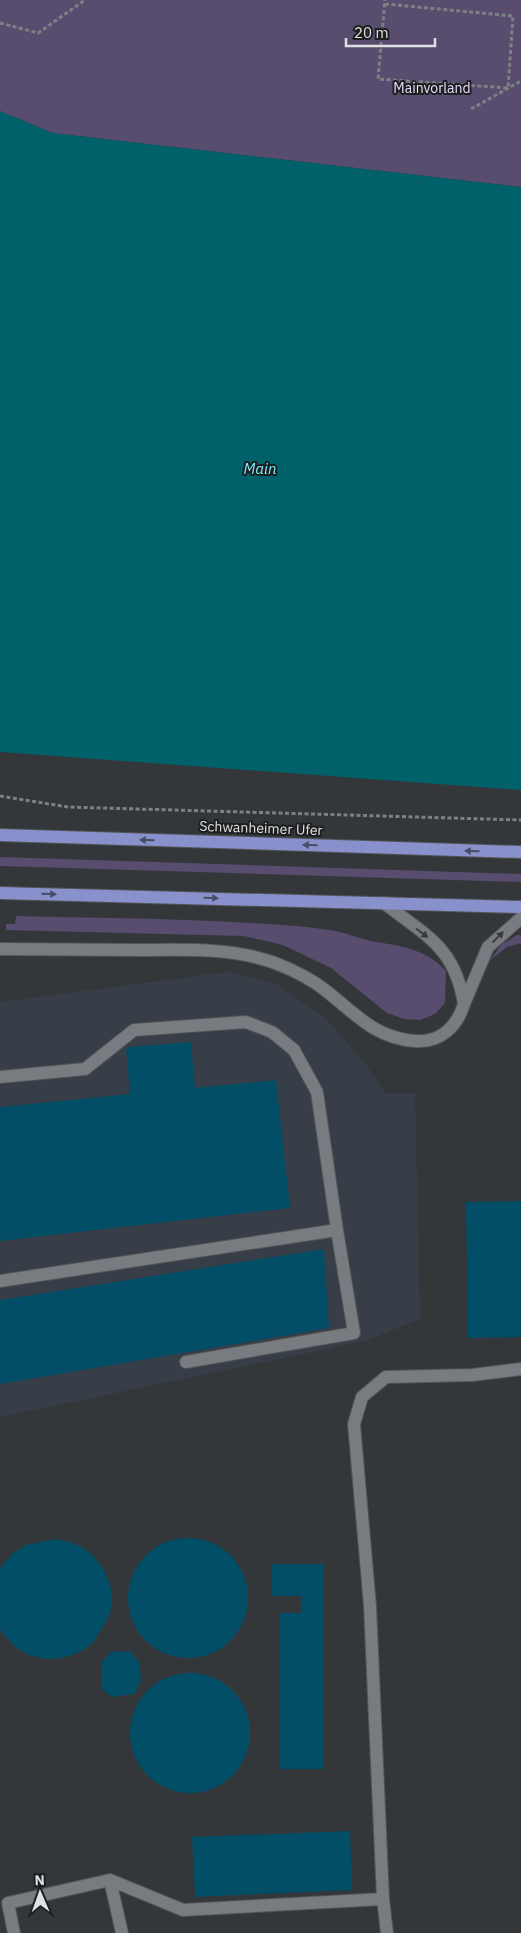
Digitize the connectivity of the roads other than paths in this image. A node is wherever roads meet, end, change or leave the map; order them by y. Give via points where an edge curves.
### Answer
1 (0, 835) edge
2 (521, 852) edge
3 (0, 893) edge
4 (384, 903) junction
5 (521, 907) edge
6 (521, 918) edge
7 (0, 950) edge
8 (464, 1004) junction
9 (0, 1076) edge
10 (337, 1230) junction
11 (0, 1281) edge
12 (186, 1362) dead end
13 (521, 1369) edge
14 (110, 1880) junction
15 (383, 1899) junction
16 (14, 1933) edge
17 (122, 1933) edge
18 (387, 1933) edge

2 -> 1 main road, Schwanheimer Ufer
3 -> 4 main road
4 - 5 main road
4 -> 8 lane via 445,953 461,981
8 -> 6 lane via 488,947
7 - 8 lane via 182,950 244,954 300,973 324,988 372,1029 403,1040 433,1040 444,1035 456,1022
9 - 10 lane via 85,1069 134,1030 246,1022 272,1032 294,1050 317,1092
10 - 11 lane
10 - 12 lane via 354,1333
13 - 15 lane via 472,1375 386,1377 362,1397 354,1424 370,1606
14 - 15 lane via 184,1910
14 - 16 lane via 8,1903
14 - 17 lane
15 - 18 lane

